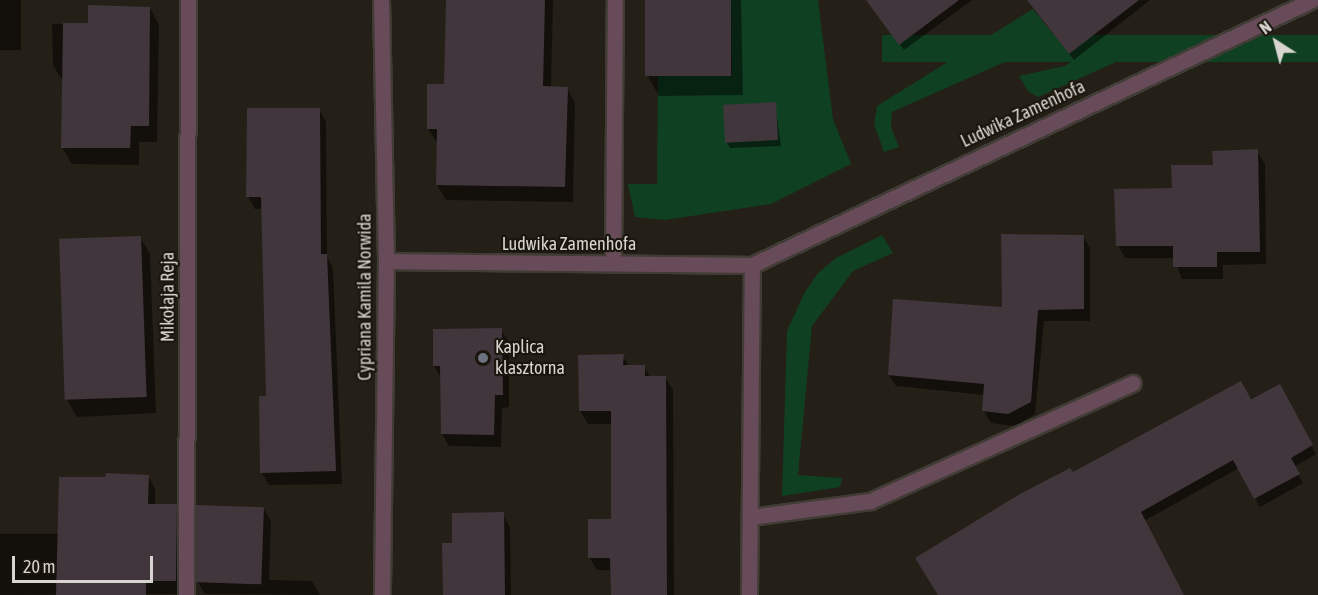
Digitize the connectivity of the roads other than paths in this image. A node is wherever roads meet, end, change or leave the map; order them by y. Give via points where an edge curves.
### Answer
1 (188, 0) edge
2 (381, 0) edge
3 (615, 0) edge
4 (1312, 0) edge
5 (386, 261) junction
6 (613, 263) junction
7 (752, 265) junction
8 (1133, 383) dead end
9 (750, 517) junction
10 (186, 595) edge
11 (382, 595) edge
12 (749, 595) edge

1 - 10 street, Mikołaja Reja
2 - 5 street, Cypriana Kamila Norwida
3 - 6 street
4 - 7 street, Ludwika Zamenhofa
5 - 6 street, Ludwika Zamenhofa
5 - 11 street, Cypriana Kamila Norwida
6 - 7 street, Ludwika Zamenhofa
7 - 9 street
8 - 9 street via 870,501
9 - 12 street

